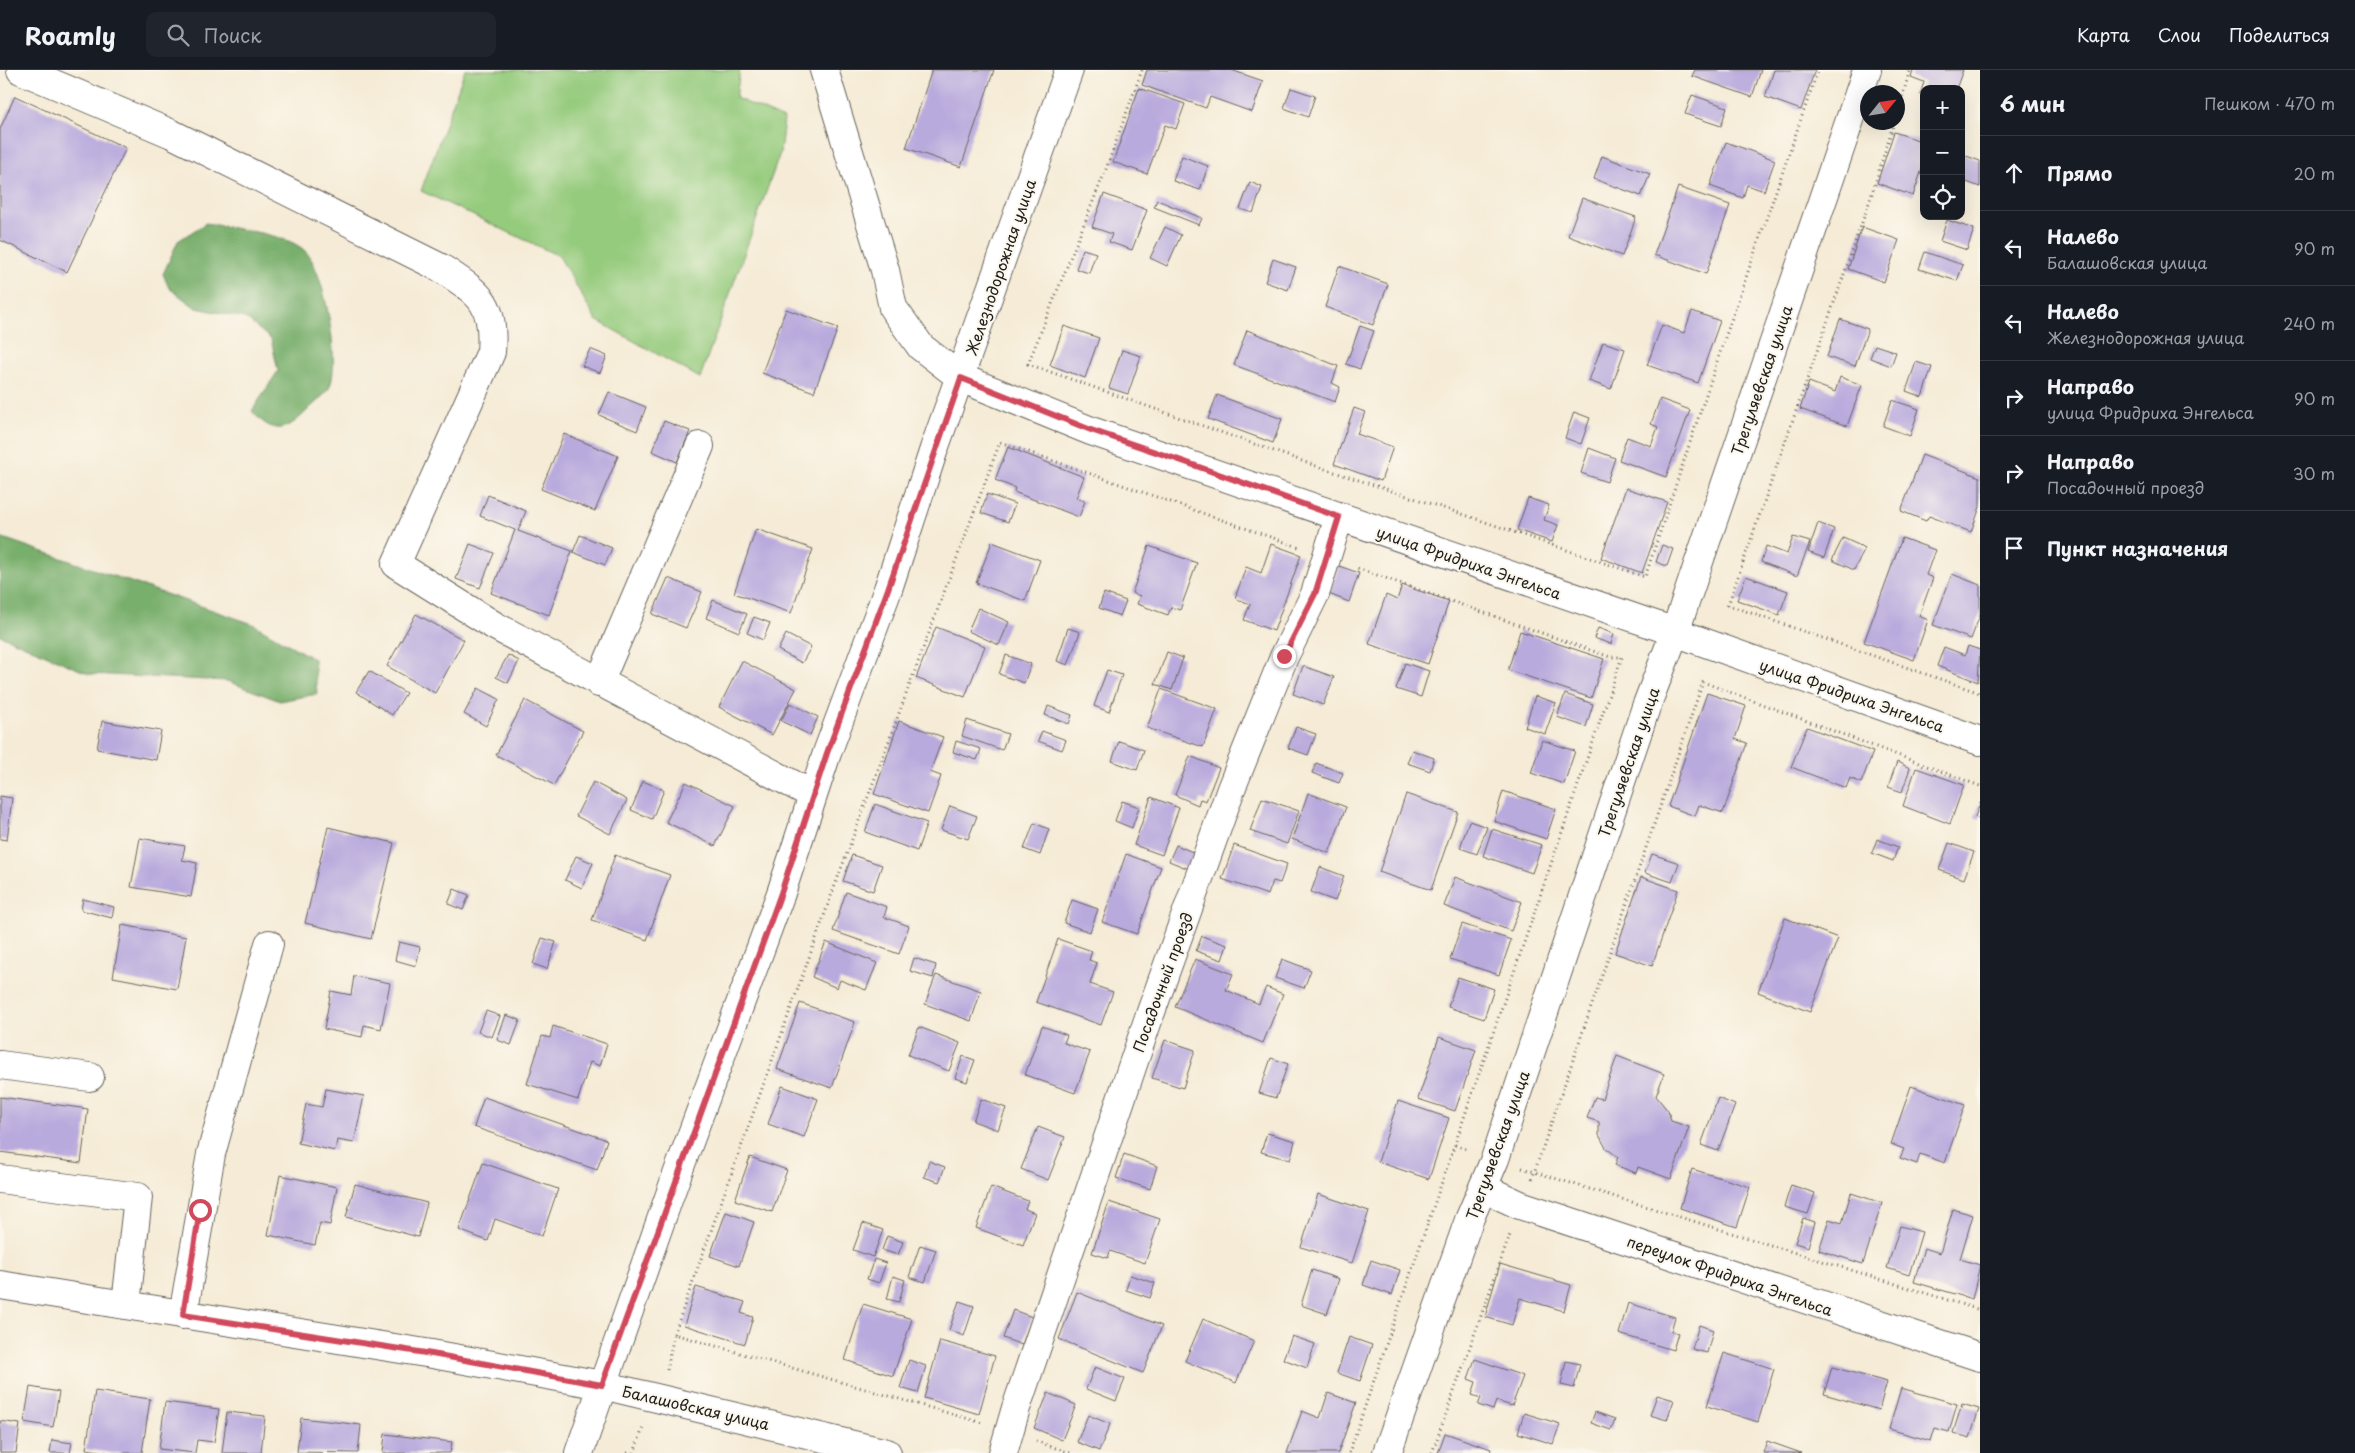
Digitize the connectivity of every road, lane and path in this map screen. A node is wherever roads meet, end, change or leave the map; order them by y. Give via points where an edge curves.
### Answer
1 (21, 70) edge
2 (824, 70) edge
3 (1069, 70) edge
4 (1142, 70) edge
5 (1818, 70) edge
6 (1866, 70) edge
7 (1910, 70) edge
8 (1905, 87) edge
9 (1892, 130) edge
10 (961, 378) junction
11 (1000, 442) dead end
12 (700, 446) dead end
13 (1339, 517) junction
14 (1674, 632) junction
15 (1622, 657) dead end
16 (600, 683) junction
17 (1980, 693) edge
18 (1980, 741) edge
19 (1980, 786) edge
20 (813, 795) junction
21 (270, 944) dead end
22 (0, 1065) edge
23 (90, 1077) dead end
24 (1455, 1145) junction
25 (1495, 1159) junction
26 (1535, 1172) junction
27 (0, 1179) edge
28 (1483, 1188) junction
29 (1520, 1205) junction
30 (0, 1285) edge
31 (126, 1304) junction
32 (1980, 1310) edge
33 (183, 1315) junction
34 (674, 1334) dead end
35 (1980, 1358) edge
36 (602, 1385) junction
37 (579, 1453) edge
38 (626, 1453) edge
39 (634, 1453) edge
40 (887, 1453) edge
41 (1003, 1453) edge
42 (1349, 1453) edge
43 (1386, 1453) edge
44 (1432, 1453) edge

1 - 16 street via 172,134 441,268 467,286 488,308 493,328 491,352 396,564 495,626
2 - 10 street, улица Фридриха Энгельса via 885,270 893,308 921,348
3 - 10 street, Железнодорожная улица
4 - 5 path via 1028,364 1645,578
6 - 14 street, Трегуляевская улица
7 - 8 path
9 - 17 path via 1728,605
10 - 13 street, улица Фридриха Энгельса via 1091,430
10 - 20 street, Железнодорожная улица
11 - 34 path via 834,888
12 - 16 street
13 - 14 street, улица Фридриха Энгельса
13 - 41 street, Посадочный проезд via 1315,594 1284,656 1231,790 1157,995
14 - 18 street, улица Фридриха Энгельса
14 - 25 street, Трегуляевская улица
15 - 24 path
16 - 20 street
19 - 26 path via 1703,682
20 - 36 street, Железнодорожная улица via 781,893
21 - 33 street via 211,1154
22 - 23 street
24 - 25 path
24 - 42 path
25 - 26 path
25 - 28 street, Трегуляевская улица
26 - 29 path
26 - 32 path
27 - 31 street via 138,1197
28 - 29 street, переулок Фридриха Энгельса
28 - 43 street, Трегуляевская улица
29 - 35 street, переулок Фридриха Энгельса
29 - 44 path
30 - 31 street, Балашовская улица
31 - 33 street, Балашовская улица
33 - 36 street, Балашовская улица via 432,1354
36 - 37 street, Железнодорожная улица
36 - 40 street, Балашовская улица
38 - 39 path

